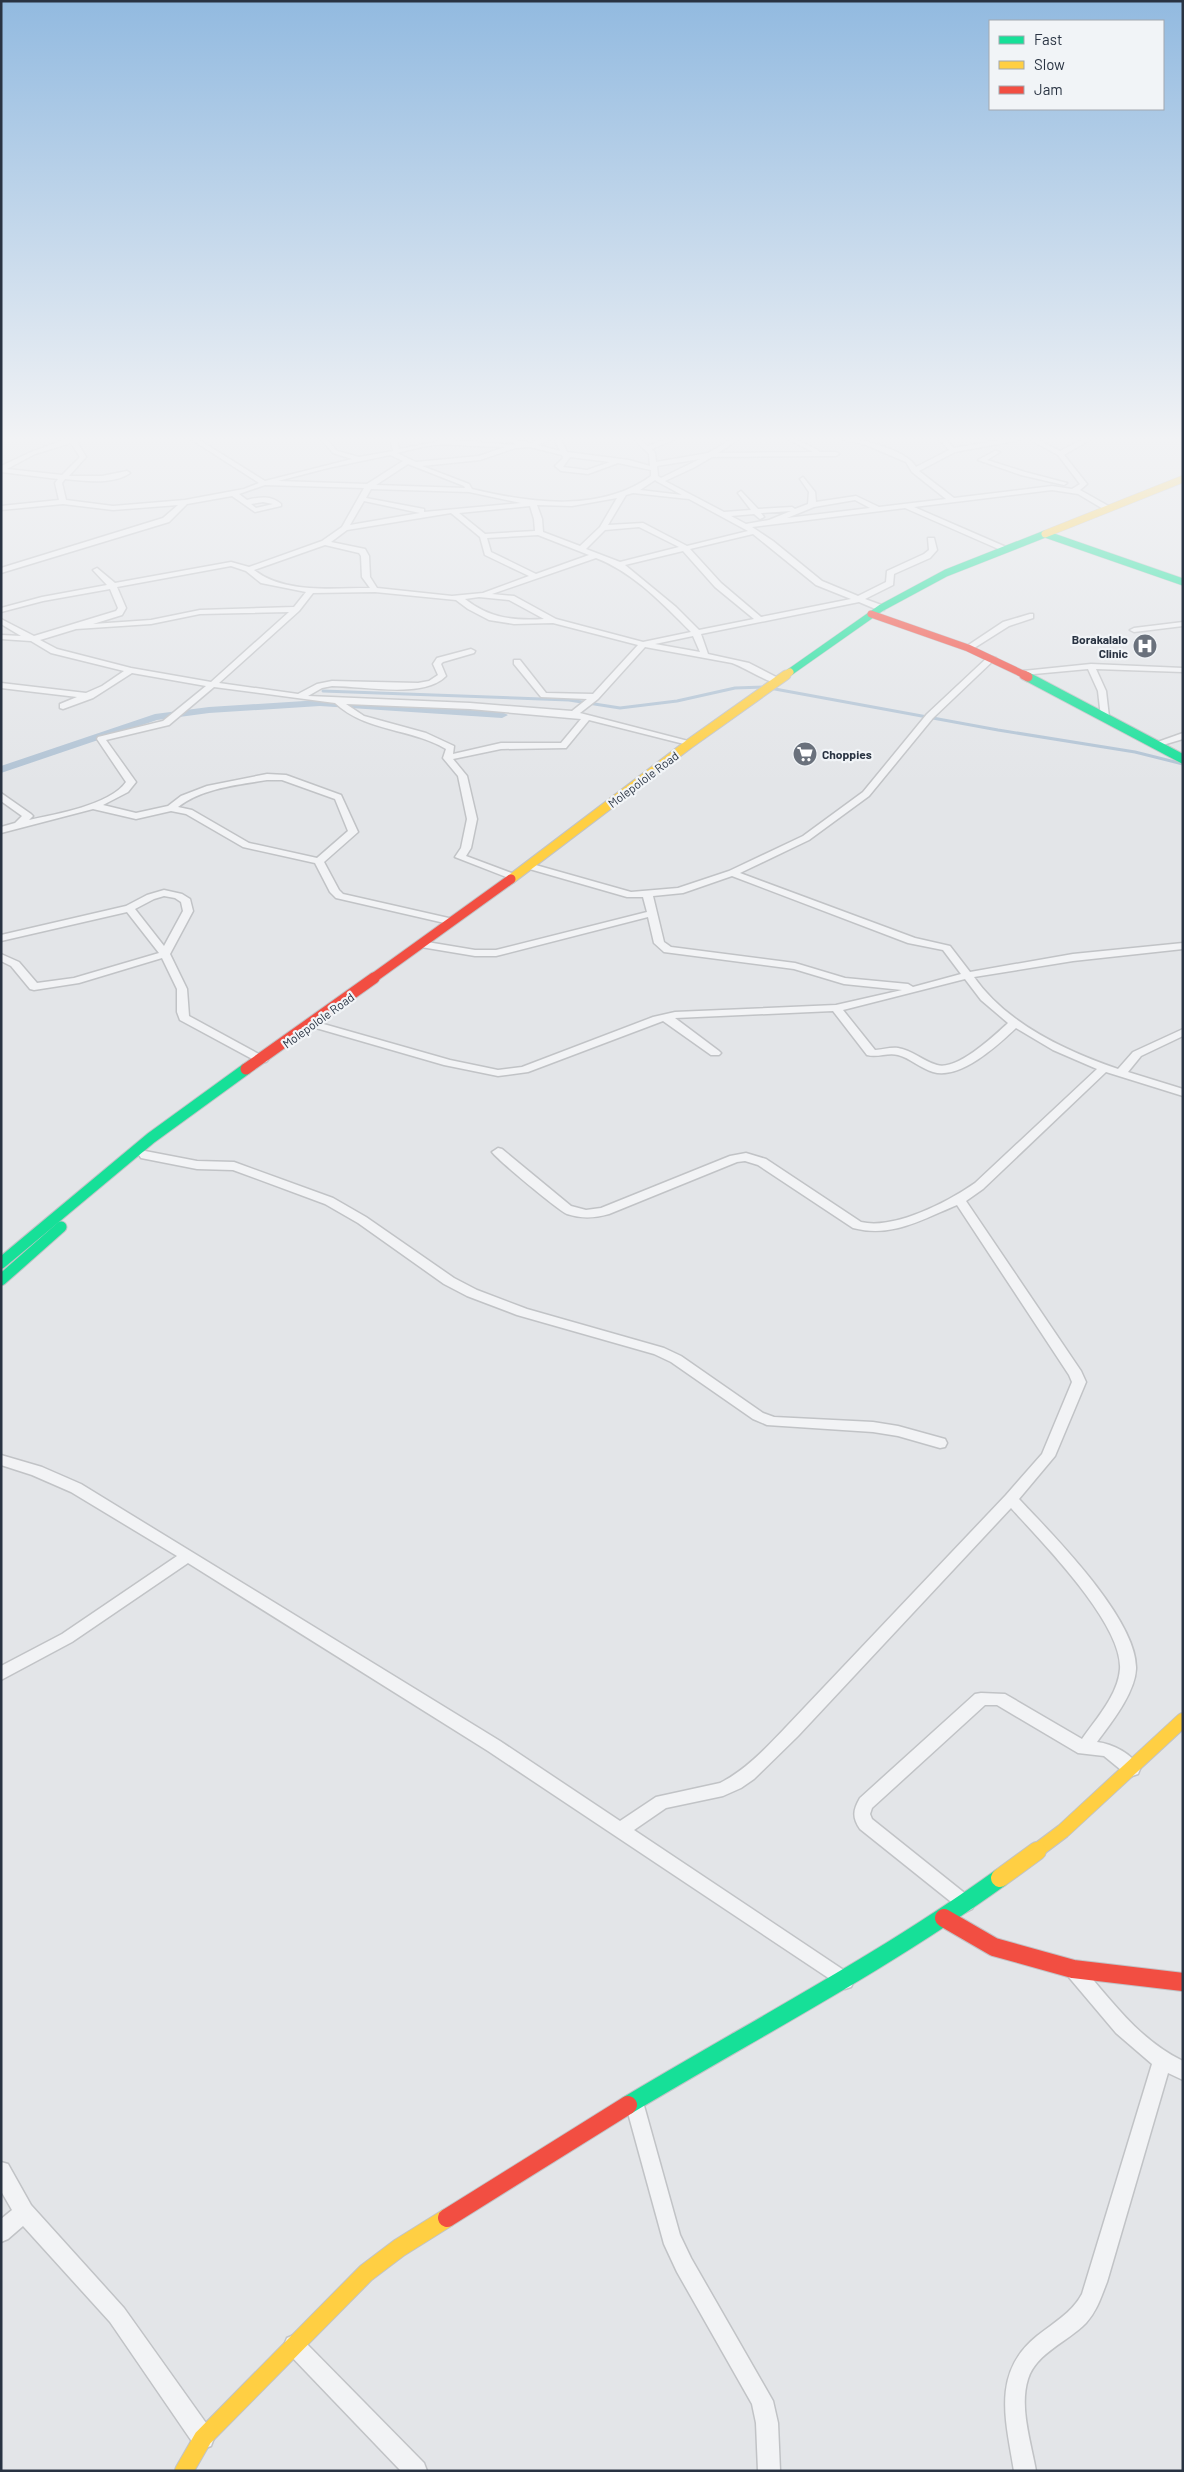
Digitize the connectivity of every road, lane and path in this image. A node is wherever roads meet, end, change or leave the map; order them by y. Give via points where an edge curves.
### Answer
1 (58, 553) edge
2 (295, 553) edge
3 (363, 553) edge
4 (489, 553) edge
5 (590, 553) edge
6 (659, 553) edge
7 (690, 553) edge
8 (781, 553) edge
9 (930, 553) edge
10 (995, 553) edge
11 (1101, 553) edge
12 (594, 556) junction
13 (618, 564) junction
14 (250, 569) junction
15 (97, 570) dead end
16 (1, 571) edge
17 (535, 576) junction
18 (1183, 582) edge
19 (113, 586) junction
20 (376, 590) junction
21 (311, 591) junction
22 (479, 595) junction
23 (459, 598) junction
24 (856, 600) junction
25 (296, 609) junction
26 (1, 610) edge
27 (876, 611) junction
28 (1030, 616) dead end
29 (758, 618) junction
30 (1, 621) edge
31 (553, 621) junction
32 (1183, 625) edge
33 (78, 627) junction
34 (1134, 630) dead end
35 (696, 632) junction
36 (1, 637) edge
37 (34, 639) junction
38 (643, 644) junction
39 (968, 648) junction
40 (471, 651) dead end
41 (706, 656) junction
42 (992, 658) junction
43 (517, 662) dead end
44 (1091, 666) junction
45 (131, 670) junction
46 (1183, 670) edge
47 (1023, 673) junction
48 (777, 682) junction
49 (1, 684) edge
50 (213, 684) junction
51 (90, 696) junction
52 (595, 696) junction
53 (300, 698) junction
54 (338, 701) junction
55 (63, 706) dead end
56 (574, 714) junction
57 (588, 717) junction
58 (1105, 717) junction
59 (1183, 736) edge
60 (689, 744) junction
61 (1156, 744) junction
62 (447, 758) junction
63 (1183, 759) edge
64 (1, 796) edge
65 (94, 806) junction
66 (171, 808) junction
67 (20, 824) junction
68 (1, 830) edge
69 (319, 861) junction
70 (529, 866) junction
71 (732, 873) junction
72 (514, 877) junction
73 (648, 895) junction
74 (129, 908) junction
75 (653, 913) junction
76 (449, 921) junction
77 (1, 938) edge
78 (421, 944) junction
79 (1183, 946) edge
80 (165, 954) junction
81 (1, 957) edge
82 (966, 976) junction
83 (916, 987) junction
84 (836, 1008) junction
85 (665, 1017) junction
86 (313, 1024) junction
87 (1014, 1024) junction
88 (1183, 1032) edge
89 (715, 1054) dead end
90 (262, 1060) junction
91 (1103, 1069) junction
92 (1120, 1074) junction
93 (1183, 1093) edge
94 (498, 1152) dead end
95 (145, 1155) junction
96 (960, 1200) junction
97 (1, 1263) edge
98 (1, 1280) edge
99 (940, 1443) dead end
100 (1, 1460) edge
101 (1011, 1499) junction
102 (188, 1556) junction
103 (1, 1674) edge
104 (1183, 1720) edge
105 (1084, 1748) junction
106 (1132, 1769) junction
107 (621, 1830) junction
108 (966, 1904) junction
109 (944, 1918) junction
110 (1073, 1969) junction
111 (845, 1981) junction
112 (1183, 1982) edge
113 (1162, 2063) junction
114 (1183, 2071) edge
115 (634, 2102) junction
116 (1, 2171) edge
117 (24, 2212) junction
118 (1, 2232) edge
119 (294, 2345) junction
120 (203, 2438) junction
121 (184, 2471) edge
122 (416, 2471) edge
123 (769, 2471) edge
124 (1025, 2471) edge

1 - 16 street
2 - 14 street
3 - 20 street via 366,577
4 - 17 street
5 - 12 street
6 - 13 street
7 - 29 street via 718,585
8 - 24 street via 818,583
9 - 24 street via 890,574 890,583
10 - 27 main road, Molepolole Road via 922,585
11 - 18 main road
12 - 13 street
12 - 17 street
13 - 35 street
14 - 19 street via 226,564
14 - 21 street via 264,581
15 - 19 street
17 - 22 street
19 - 26 street
19 - 33 street via 122,610
20 - 21 street
20 - 23 street
21 - 25 street
22 - 23 street
22 - 31 street via 518,600
23 - 31 street via 474,611 504,623
24 - 27 street
24 - 29 street
25 - 33 street via 200,612 151,622
25 - 50 street
27 - 39 main road
27 - 48 main road, Molepolole Road
28 - 39 street via 1006,624
29 - 35 street
30 - 37 street
31 - 38 street
32 - 34 street
33 - 37 street
35 - 38 street
35 - 41 street
36 - 37 street
37 - 45 street via 60,653
38 - 41 street
38 - 52 street
39 - 42 main road
40 - 53 street via 440,660 437,664 442,676 431,682 395,687 320,686
41 - 48 street via 746,665
42 - 47 main road
42 - 71 street via 928,719 866,794 806,838
43 - 52 street via 544,695
44 - 46 street
44 - 47 street
44 - 58 street via 1102,691
45 - 50 street
45 - 51 street
47 - 58 main road
48 - 60 main road, Molepolole Road
49 - 51 street
50 - 53 street
50 - 65 street via 166,723 101,739 131,782 130,788 117,798
51 - 55 street
52 - 56 street
53 - 54 street
54 - 56 street
54 - 62 street via 343,708 366,720 437,738 451,748
56 - 57 street
57 - 60 street
57 - 62 street via 563,746 500,746
58 - 61 main road
59 - 61 street
60 - 70 main road, Molepolole Road
61 - 63 main road
62 - 72 street via 462,776 472,818 466,848 460,857
64 - 67 street via 28,816
65 - 66 street via 136,816
65 - 67 street
66 - 69 street via 194,814 246,845
66 - 69 street via 201,791 267,777 283,777 332,794 341,802 353,832
67 - 68 street
69 - 76 street via 340,896
70 - 72 main road, Molepolole Road
70 - 73 street via 620,893
71 - 73 street via 679,891
71 - 82 street via 912,941 946,948
72 - 76 main road, Molepolole Road
73 - 75 street
74 - 77 street
74 - 80 street
74 - 80 street via 158,893 172,893 186,901 188,911
75 - 78 street via 496,953 475,953
75 - 83 street via 659,943 668,950 795,966 844,981
76 - 78 main road, Molepolole Road
78 - 86 main road, Molepolole Road
79 - 82 street via 1058,958
80 - 81 street via 75,981 34,987 15,964
80 - 90 street via 183,993 181,1009 184,1018
82 - 83 street
82 - 87 street via 988,1003
83 - 84 street via 866,1003
84 - 85 street via 683,1013
84 - 87 street via 871,1053 896,1051 942,1071 962,1064
85 - 86 street via 524,1070 498,1073 448,1064
85 - 89 street
86 - 90 main road, Molepolole Road
87 - 91 street
88 - 92 street via 1137,1054
90 - 95 main road, Molepolole Road
90 - 97 main road, Molepolole Road via 203,1098 113,1168
91 - 92 street
91 - 96 street
92 - 93 street
94 - 96 street via 568,1209 579,1214 605,1211 746,1157 762,1162 841,1216 870,1228 892,1227
95 - 98 main road, Molepolole Road
95 - 99 street via 197,1165 234,1166 329,1200 472,1293 522,1312 659,1351 772,1422 873,1427
96 - 101 street via 1079,1382 1048,1456
100 - 102 street via 63,1482
101 - 105 street via 1092,1592 1125,1647 1126,1676 1113,1706
101 - 107 street via 801,1722 744,1777 733,1786 662,1802
102 - 103 street via 67,1638
102 - 107 street via 494,1746
104 - 106 main road
105 - 106 street via 1108,1750
105 - 108 street via 999,1699 981,1699 866,1803 861,1818 866,1824
106 - 108 main road via 1063,1831
107 - 111 street
108 - 109 main road
109 - 110 main road via 994,1947
109 - 111 main road
110 - 112 main road
110 - 113 street via 1132,2036
111 - 115 main road
113 - 114 street
113 - 124 street via 1097,2282 1086,2306 1037,2348 1026,2360 1017,2380 1016,2403
115 - 119 main road via 399,2248 366,2273
115 - 123 street via 671,2237 762,2401
116 - 117 street
117 - 118 street
117 - 120 street via 117,2315
119 - 120 main road
119 - 122 street
120 - 121 main road

